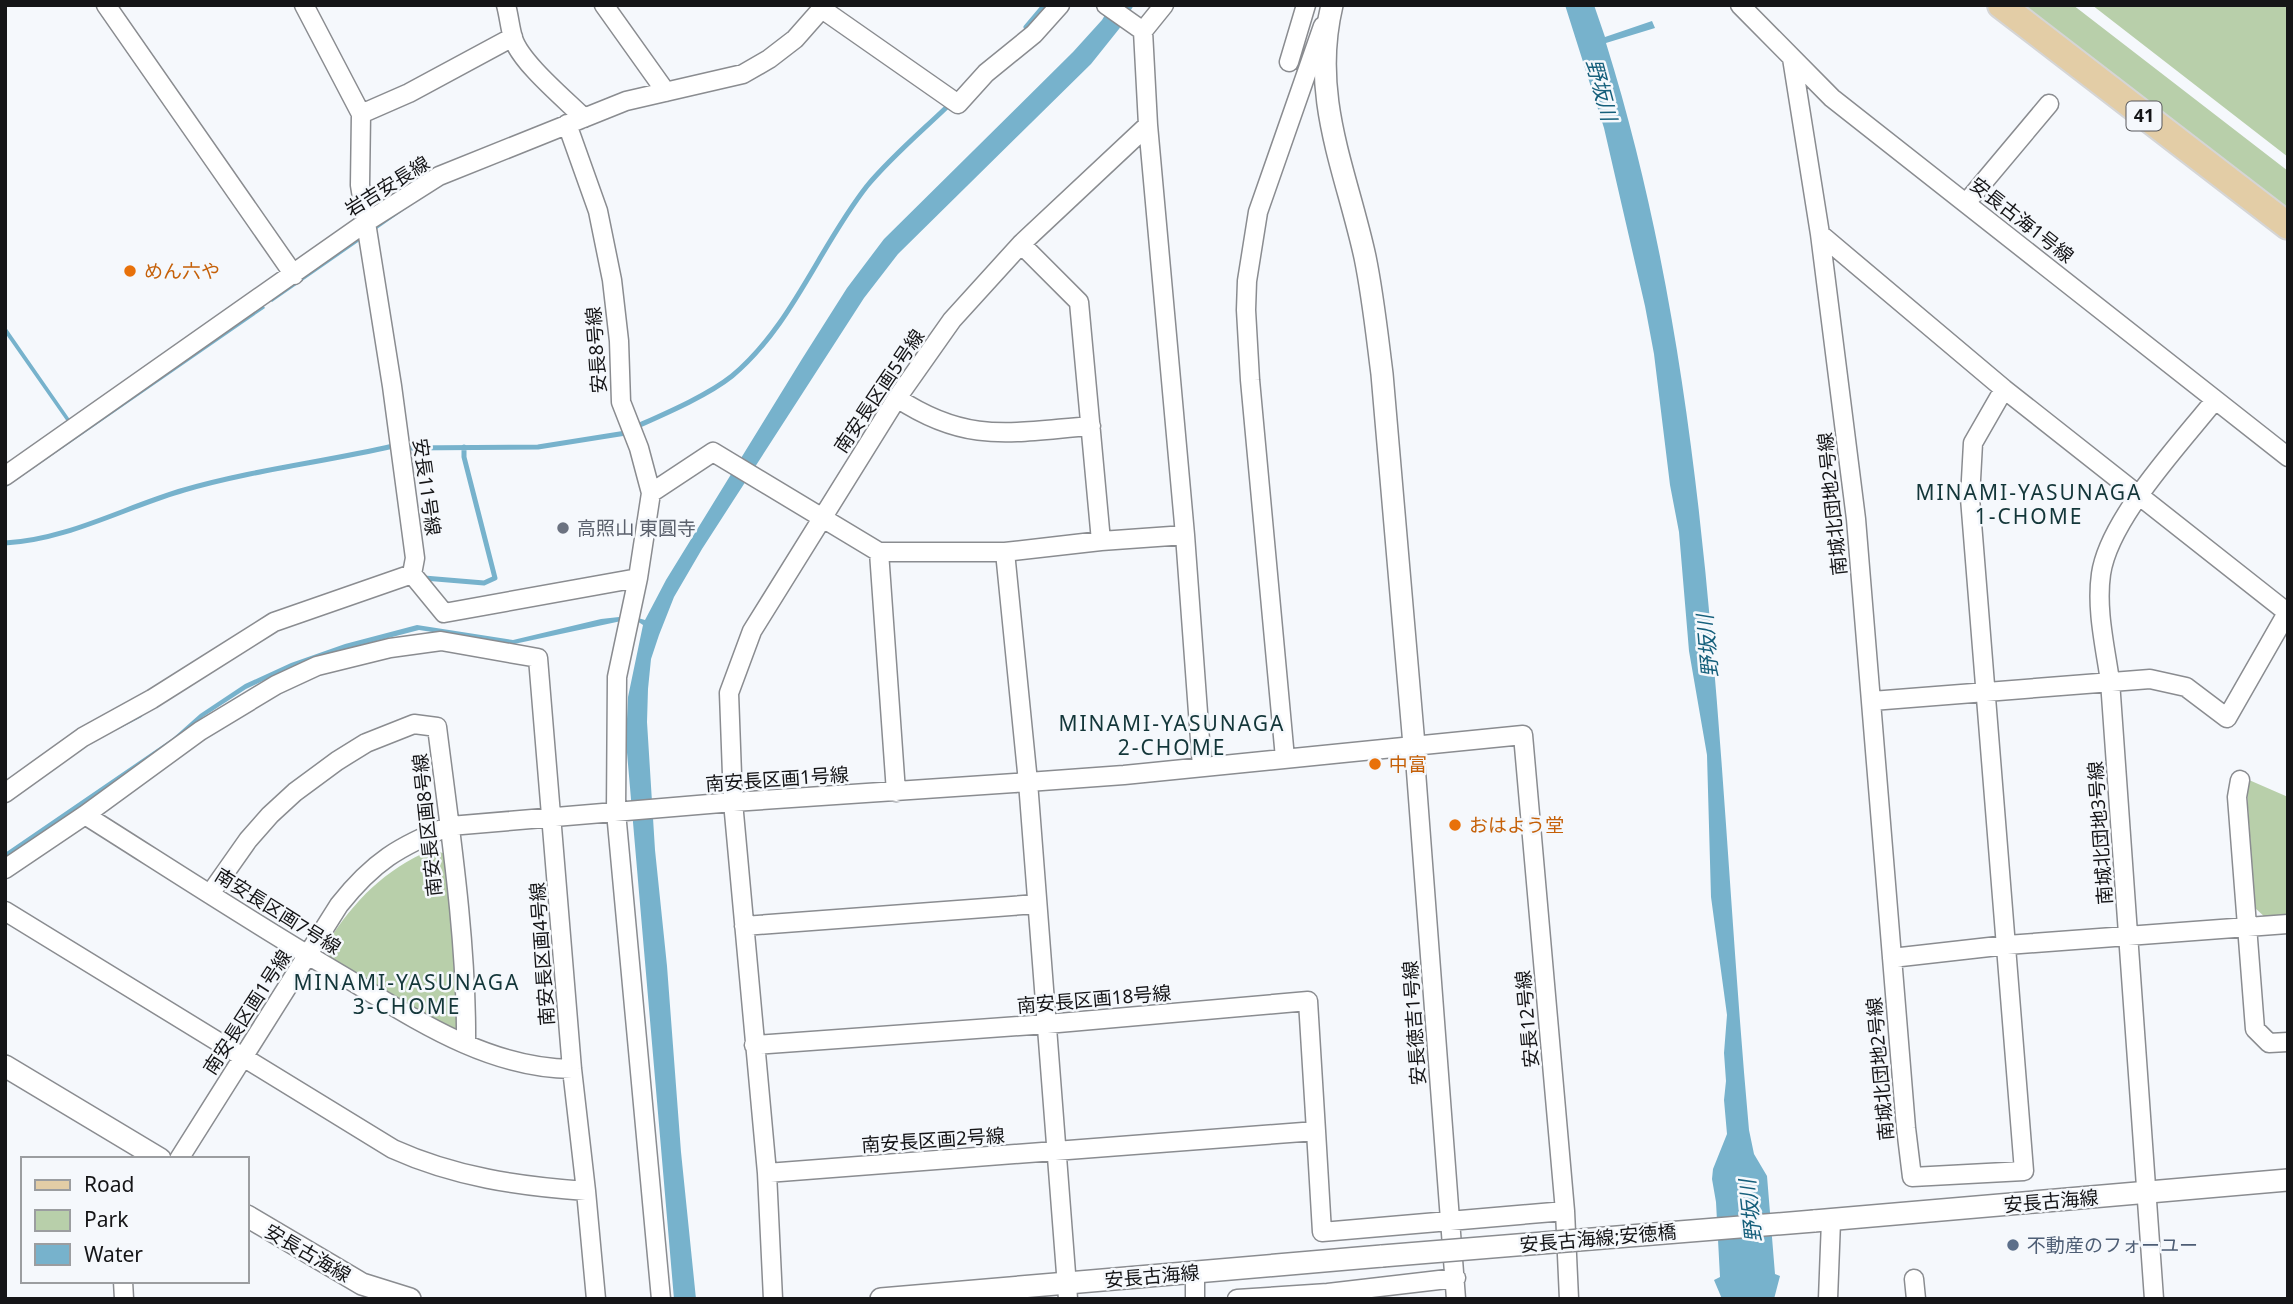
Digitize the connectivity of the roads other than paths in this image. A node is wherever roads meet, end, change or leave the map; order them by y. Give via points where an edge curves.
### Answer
1 (106, 5) edge
2 (304, 5) edge
3 (506, 5) edge
4 (604, 5) edge
5 (1060, 5) edge
6 (1107, 5) edge
7 (1164, 5) edge
8 (1306, 5) edge
9 (1331, 5) edge
10 (1740, 5) edge
11 (2001, 5) edge
12 (823, 7) edge
13 (1143, 30) junction
14 (513, 37) junction
15 (1792, 58) junction
16 (1289, 62) dead end
17 (666, 92) junction
18 (2049, 104) dead end
19 (361, 114) junction
20 (576, 121) junction
21 (1148, 125) junction
22 (1966, 203) junction
23 (365, 223) junction
24 (2288, 226) edge
25 (1820, 234) junction
26 (1021, 244) junction
27 (294, 275) junction
28 (2004, 389) junction
29 (897, 398) junction
30 (2215, 400) junction
31 (1091, 426) junction
32 (2288, 457) edge
33 (5, 476) edge
34 (651, 493) junction
35 (2140, 495) junction
36 (821, 519) junction
37 (1185, 536) junction
38 (1101, 541) junction
39 (879, 552) junction
40 (1005, 552) junction
41 (412, 574) junction
42 (638, 578) junction
43 (444, 613) junction
44 (2287, 613) edge
45 (440, 641) junction
46 (2110, 681) junction
47 (1986, 691) junction
48 (1871, 701) junction
49 (1524, 736) joint
50 (1414, 745) junction
51 (1285, 758) junction
52 (1202, 768) junction
53 (2240, 780) dead end
54 (1028, 782) junction
55 (896, 792) junction
56 (5, 793) edge
57 (733, 802) junction
58 (616, 812) junction
59 (85, 815) junction
60 (552, 818) junction
61 (450, 826) junction
62 (5, 869) edge
63 (210, 894) junction
64 (1037, 904) junction
65 (5, 911) edge
66 (2288, 924) edge
67 (744, 926) junction
68 (2248, 928) junction
69 (2129, 935) junction
70 (2007, 945) junction
71 (309, 956) junction
72 (1892, 958) junction
73 (1047, 1024) junction
74 (2288, 1042) edge
75 (466, 1044) junction
76 (754, 1045) junction
77 (242, 1056) junction
78 (5, 1066) edge
79 (572, 1069) junction
80 (1316, 1131) junction
81 (1056, 1152) junction
82 (157, 1157) edge
83 (180, 1157) edge
84 (767, 1174) junction
85 (2288, 1180) edge
86 (586, 1191) junction
87 (2145, 1193) junction
88 (1565, 1211) junction
89 (248, 1217) edge
90 (1450, 1221) junction
91 (1823, 1221) junction
92 (1382, 1256) joint
93 (1195, 1272) junction
94 (1456, 1278) junction
95 (1914, 1279) dead end
96 (1068, 1291) edge
97 (1328, 1296) edge
98 (410, 1299) edge
99 (596, 1299) edge
100 (661, 1299) edge
101 (773, 1299) edge
102 (881, 1299) edge
103 (1195, 1299) edge
104 (1237, 1299) edge
105 (1457, 1299) edge
106 (1569, 1299) edge
107 (1828, 1299) edge
108 (1916, 1299) edge
109 (2154, 1299) edge

1 - 27 street
2 - 19 street
3 - 14 street, 安長8号線
4 - 17 street
5 - 12 street via 958,104
6 - 13 street
7 - 13 street
8 - 16 street
9 - 50 street via 1324,51 1325,91 1375,313
9 - 51 street via 1266,186 1247,281 1250,380
10 - 15 street, 安長古海1号線
11 - 24 main road, 41
12 - 17 street, 岩吉安長線 via 795,39 755,68
13 - 21 street
14 - 19 street
14 - 20 street, 安長8号線
15 - 22 street, 安長古海1号線 via 1832,98
15 - 25 street, 南城北団地2号線
17 - 20 street, 岩吉安長線
18 - 22 street
19 - 23 street, 安長11号線 via 360,185
20 - 23 street, 岩吉安長線 via 439,176
20 - 34 street, 安長8号線 via 612,280 621,402
21 - 26 street, 南安長区画5号線
21 - 37 street
22 - 30 street, 安長古海1号線
23 - 27 street, 岩吉安長線
23 - 41 street, 安長11号線 via 412,531
25 - 28 street
25 - 48 street, 南城北団地2号線 via 1856,519
26 - 29 street, 南安長区画5号線 via 952,320
26 - 31 street via 1079,302
27 - 33 street, 岩吉安長線
28 - 35 street
28 - 47 street, 南城北団地2号線 via 1973,443 1971,465
29 - 31 street via 954,428 994,434
29 - 36 street, 南安長区画5号線
30 - 32 street, 安長古海1号線
30 - 35 street, 南城北団地3号線
31 - 38 street
34 - 36 street via 713,452
34 - 42 street, 安長8号線
35 - 44 street
35 - 46 street, 南城北団地3号線 via 2109,541 2101,573 2100,604
36 - 39 street
36 - 57 street, 南安長区画5号線 via 752,631 729,693
37 - 38 street
37 - 52 street
38 - 40 street
39 - 40 street
39 - 55 street
40 - 54 street
41 - 43 street
41 - 56 street via 265,626 83,737
42 - 43 street
42 - 58 street, 安長8号線 via 617,677
43 - 45 street
44 - 46 street via 2227,718 2174,683
45 - 59 street, 南安長区画4号線 via 317,666 276,685 200,731
45 - 60 street, 南安長区画4号線 via 538,658
46 - 47 street
46 - 69 street, 南城北団地3号線
47 - 48 street
47 - 70 street, 南城北団地2号線
48 - 72 street, 南城北団地2号線
49 - 50 street, 南安長区画1号線
49 - 88 street, 安長12号線
50 - 51 street, 南安長区画1号線
50 - 90 street, 安長徳吉1号線
51 - 52 street, 南安長区画1号線
52 - 54 street, 南安長区画1号線
53 - 68 street via 2237,797
54 - 55 street, 南安長区画1号線
54 - 64 street
55 - 57 street, 南安長区画1号線
57 - 58 street, 南安長区画1号線
57 - 67 street
58 - 60 street, 南安長区画1号線
58 - 100 street, 安長8号線
59 - 62 street, 南安長区画4号線
59 - 63 street, 南安長区画7号線
60 - 61 street, 南安長区画1号線
60 - 79 street, 南安長区画4号線
61 - 63 street, 南安長区画8号線 via 437,727 414,724 366,743 295,792 248,840
61 - 71 street, 南安長区画1号線 via 410,843 365,874 339,905
61 - 75 street, 南安長区画8号線
63 - 71 street, 南安長区画7号線
64 - 67 street
64 - 73 street
65 - 77 street
66 - 68 street
67 - 76 street
68 - 69 street
68 - 74 street via 2255,1029 2269,1043
69 - 70 street
69 - 87 street, 南城北団地3号線
70 - 72 street
70 - 72 street, 南城北団地2号線 via 2024,1171 1912,1177
71 - 75 street, 南安長区画7号線 via 448,1038
71 - 77 street, 南安長区画1号線
73 - 76 street, 南安長区画18号線
73 - 80 street, 南安長区画18号線 via 1308,1001
73 - 81 street
75 - 79 street, 南安長区画7号線 via 507,1060
76 - 84 street
77 - 83 street, 南安長区画1号線
77 - 86 street via 367,1135 419,1160 494,1181
78 - 82 street
79 - 86 street, 南安長区画4号線
80 - 81 street, 南安長区画2号線
80 - 90 street via 1322,1232
81 - 84 street, 南安長区画2号線
81 - 96 street
84 - 101 street
85 - 87 street, 安長古海線
86 - 99 street, 南安長区画4号線
87 - 91 street, 安長古海線
87 - 109 street, 南城北団地3号線
88 - 90 street
88 - 106 street, 安長12号線
89 - 98 street, 安長古海線 via 362,1284
90 - 94 street, 安長徳吉1号線
91 - 92 street, 安長古海線;安徳橋, bridge
91 - 107 street
92 - 93 street, 安長古海線
93 - 96 street, 安長古海線
93 - 103 street
94 - 97 street
94 - 105 street, 安長徳吉1号線
95 - 108 street
96 - 102 street, 安長古海線
97 - 104 street

